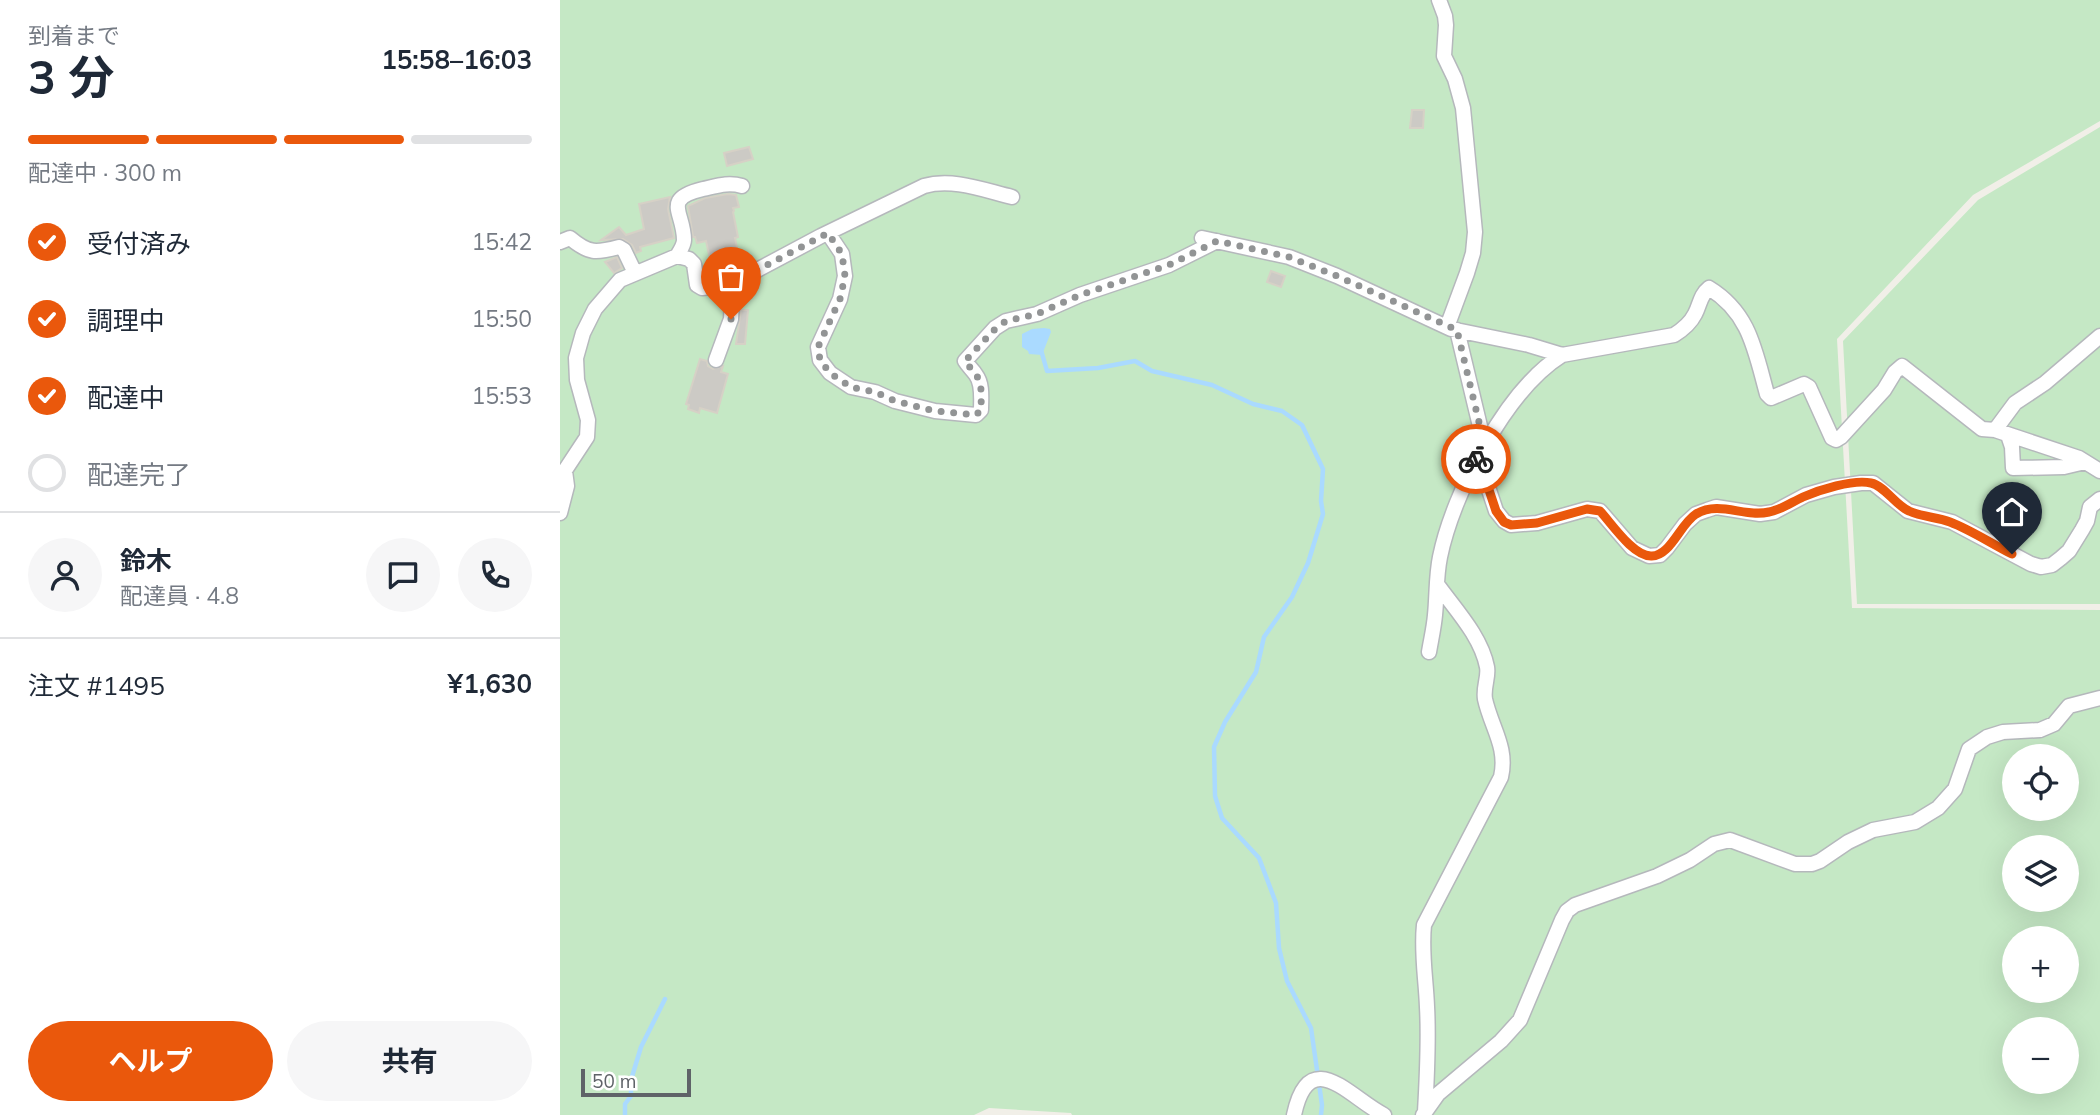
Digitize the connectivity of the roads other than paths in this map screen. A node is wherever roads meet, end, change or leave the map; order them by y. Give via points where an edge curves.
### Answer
1 (1439, 0) edge
2 (742, 186) dead end
3 (1012, 197) dead end
4 (828, 233) junction
5 (1202, 239) dead end
6 (1217, 241) junction
7 (560, 242) edge
8 (677, 256) junction
9 (635, 273) junction
10 (733, 283) junction
11 (1037, 314) junction
12 (1055, 320) dead end
13 (1452, 329) junction
14 (2100, 336) edge
15 (1562, 355) junction
16 (716, 360) dead end
17 (2002, 433) junction
18 (1484, 443) junction
19 (2085, 463) junction
20 (1474, 464) junction
21 (2100, 471) edge
22 (562, 475) edge
23 (2100, 499) edge
24 (560, 513) edge
25 (1437, 584) junction
26 (1429, 652) dead end
27 (2100, 698) edge
28 (1424, 1114) edge
29 (1294, 1115) edge
30 (1384, 1115) edge

1 - 13 street via 1446,24 1444,56 1463,108 1475,232
2 - 8 street via 728,183 685,194 679,200 684,241
3 - 4 street via 939,182
4 - 10 street
4 - 11 street via 842,254 845,276 840,299 818,347 820,360 830,373 851,387 935,411 976,415 981,410 981,387 965,361 967,357 1006,321
5 - 6 street
6 - 11 street via 1169,265
6 - 13 street via 1289,257
7 - 9 street via 570,239 592,252 619,247
8 - 9 street
8 - 10 street via 694,264 702,288
9 - 22 street via 620,280 595,309 583,333 576,358 587,437
10 - 16 street via 731,319
11 - 12 street
13 - 15 street
13 - 18 street
14 - 17 street via 2015,403
15 - 17 street via 1674,335 1695,316 1703,292 1709,288 1738,313 1751,334 1767,394 1771,398 1804,384 1809,387 1832,438 1841,437 1902,366 1982,429
15 - 18 street via 1548,364
17 - 19 street
17 - 19 street via 2012,447 2012,468
18 - 20 street
19 - 21 street
20 - 23 street via 1484,475 1504,522 1537,523 1587,509 1600,511 1632,548 1649,556 1660,555 1685,524 1707,510 1774,512 1806,495 1861,482 1873,483 1908,511 1952,522 2040,567 2052,565 2069,551 2090,507
20 - 25 street via 1440,556
22 - 24 street via 567,486
25 - 26 street
25 - 28 street via 1485,655 1485,699 1504,763 1501,777 1424,925
27 - 28 street via 2069,706 2054,724 2040,730 1987,737 1969,749 1955,789 1938,808 1915,822 1873,830 1820,861 1795,864 1730,840 1657,876 1575,905 1562,920 1520,1020 1438,1094
29 - 30 street via 1298,1096 1311,1081 1326,1079

